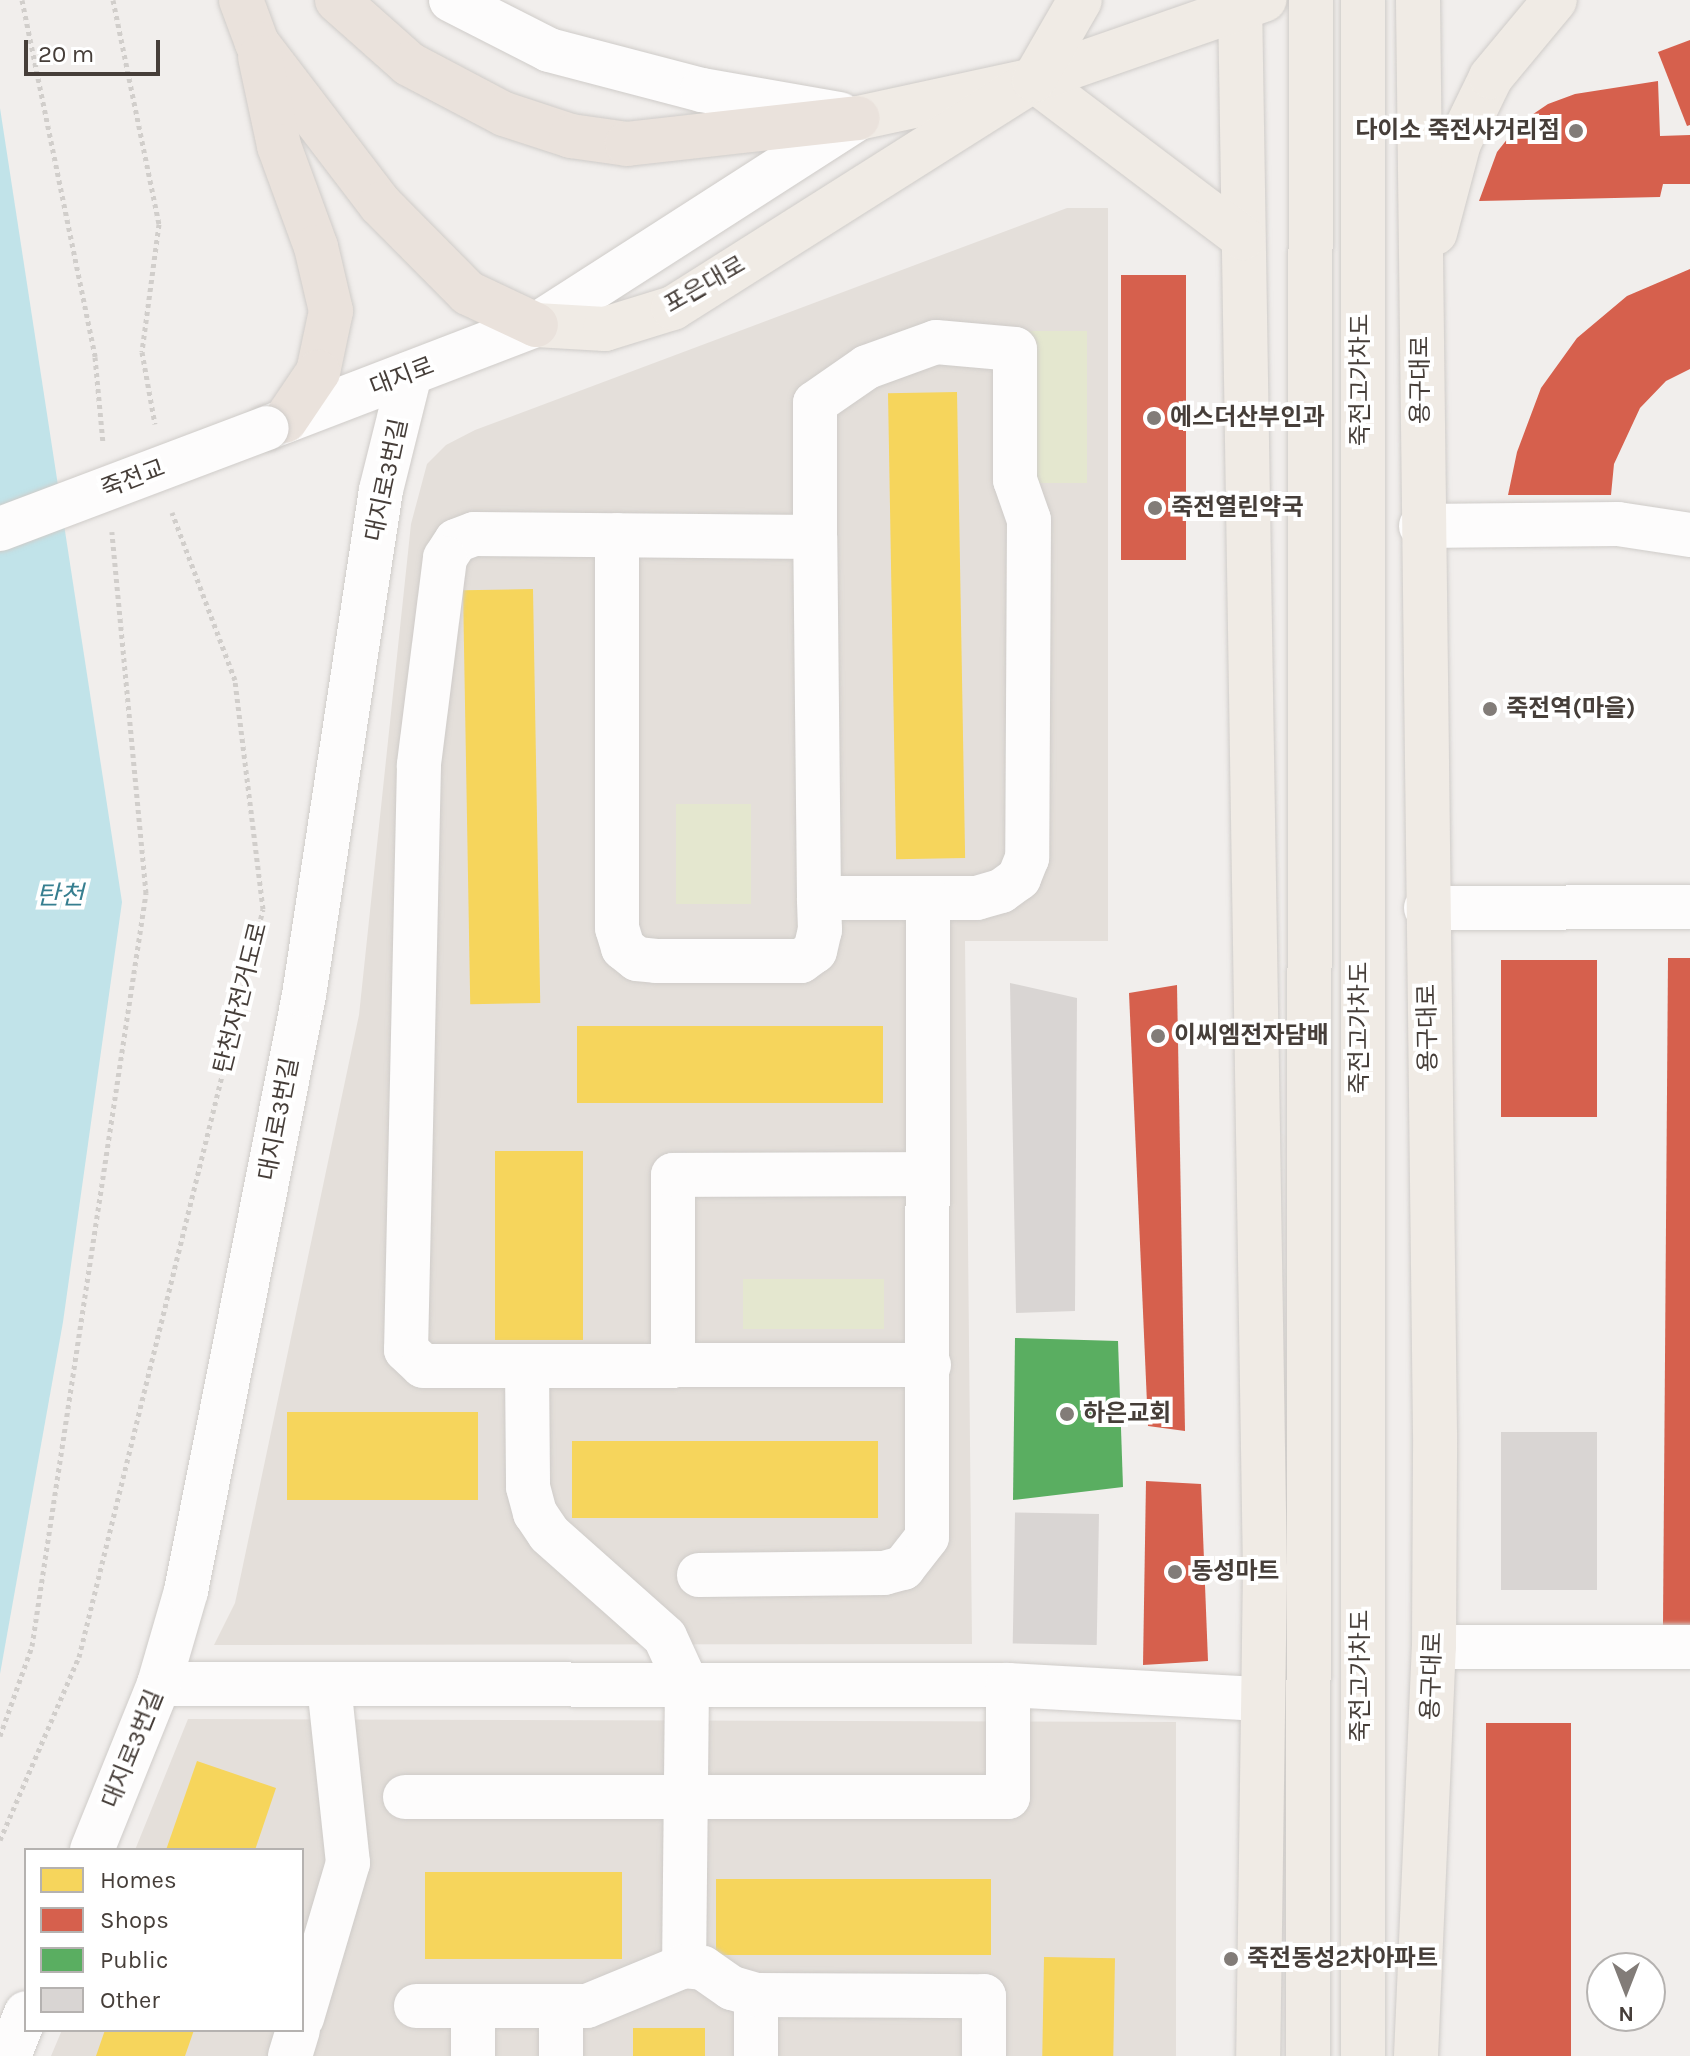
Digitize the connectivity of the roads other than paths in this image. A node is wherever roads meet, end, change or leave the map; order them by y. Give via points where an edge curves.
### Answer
1 (241, 0) edge
2 (337, 0) edge
3 (451, 0) edge
4 (1080, 0) edge
5 (1311, 0) edge
6 (1363, 0) edge
7 (1418, 0) edge
8 (1555, 0) edge
9 (1248, 3) edge
10 (257, 43) junction
11 (1034, 80) junction
12 (858, 118) junction
13 (1243, 238) junction
14 (1421, 285) junction
15 (536, 325) junction
16 (410, 374) junction
17 (276, 425) junction
18 (1421, 526) junction
19 (0, 529) edge
20 (617, 535) junction
21 (1690, 535) edge
22 (815, 537) junction
23 (819, 898) junction
24 (928, 899) junction
25 (1690, 907) edge
26 (1426, 908) junction
27 (928, 1174) junction
28 (929, 1365) junction
29 (527, 1366) junction
30 (673, 1366) junction
31 (699, 1575) dead end
32 (1434, 1647) junction
33 (1690, 1647) edge
34 (159, 1684) junction
35 (687, 1685) junction
36 (1008, 1685) junction
37 (329, 1686) junction
38 (1262, 1699) junction
39 (405, 1797) dead end
40 (686, 1797) junction
41 (93, 1848) edge
42 (684, 1966) junction
43 (756, 1995) junction
44 (416, 2006) dead end
45 (473, 2006) junction
46 (561, 2007) junction
47 (304, 2011) edge
48 (24, 2018) edge
49 (297, 2032) edge
50 (9, 2056) edge
51 (290, 2056) edge
52 (473, 2056) edge
53 (561, 2056) edge
54 (756, 2056) edge
55 (984, 2056) edge
56 (1258, 2056) edge
57 (1308, 2056) edge
58 (1363, 2056) edge
59 (1416, 2056) edge

1 - 10 highway, 포은대로
2 - 12 highway, 포은대로 via 409,64 504,114 571,136 627,144
3 - 12 street via 549,50 702,90
4 - 11 main road
5 - 57 main road
6 - 58 main road, 죽전고가차도
7 - 14 main road, 용구대로
8 - 14 main road via 1491,77 1459,143
9 - 11 main road, 포은대로
9 - 13 main road
10 - 15 highway, 포은대로 via 380,204 422,249 468,293
10 - 17 highway via 279,146 316,247 331,311 318,372
11 - 12 main road, 포은대로
11 - 13 main road
11 - 15 main road, 포은대로 via 673,308 605,329
12 - 15 street, 대지로
13 - 38 main road via 1264,1538
14 - 18 main road, 용구대로
15 - 16 street, 대지로
16 - 17 street, 대지로
16 - 34 street, 대지로3번길 via 381,490 304,995 186,1591
17 - 19 street, 죽전교, bridge
18 - 21 street via 1618,524
18 - 26 main road, 용구대로
20 - 22 street
20 - 23 street via 617,928 623,948 637,959 656,961 801,961 815,951
20 - 29 street via 474,534 456,541 445,558 419,765 406,1350 423,1366
22 - 23 street
22 - 24 street via 815,403 867,367 936,342 1015,349 1015,480 1029,520 1027,858 1019,878 1001,891
23 - 24 street
24 - 27 street
25 - 26 street
26 - 32 main road, 용구대로
27 - 28 street
27 - 30 street via 673,1175
28 - 30 street
28 - 31 street via 927,1537 903,1568 884,1573
29 - 30 street
29 - 35 street via 528,1487 535,1513 549,1534 665,1637
32 - 33 street
32 - 59 main road, 용구대로
34 - 37 street
34 - 41 street, 대지로3번길
35 - 36 street
35 - 37 street
35 - 40 street
36 - 38 street
36 - 40 street via 1008,1797
37 - 47 street via 348,1863
38 - 56 main road
39 - 40 street
40 - 42 street
42 - 43 street via 703,1968 732,1988
42 - 46 street via 639,1981 603,2001
43 - 54 street
43 - 55 street via 984,1996
44 - 45 street
45 - 46 street
45 - 52 street
46 - 53 street
48 - 50 street
49 - 51 street

